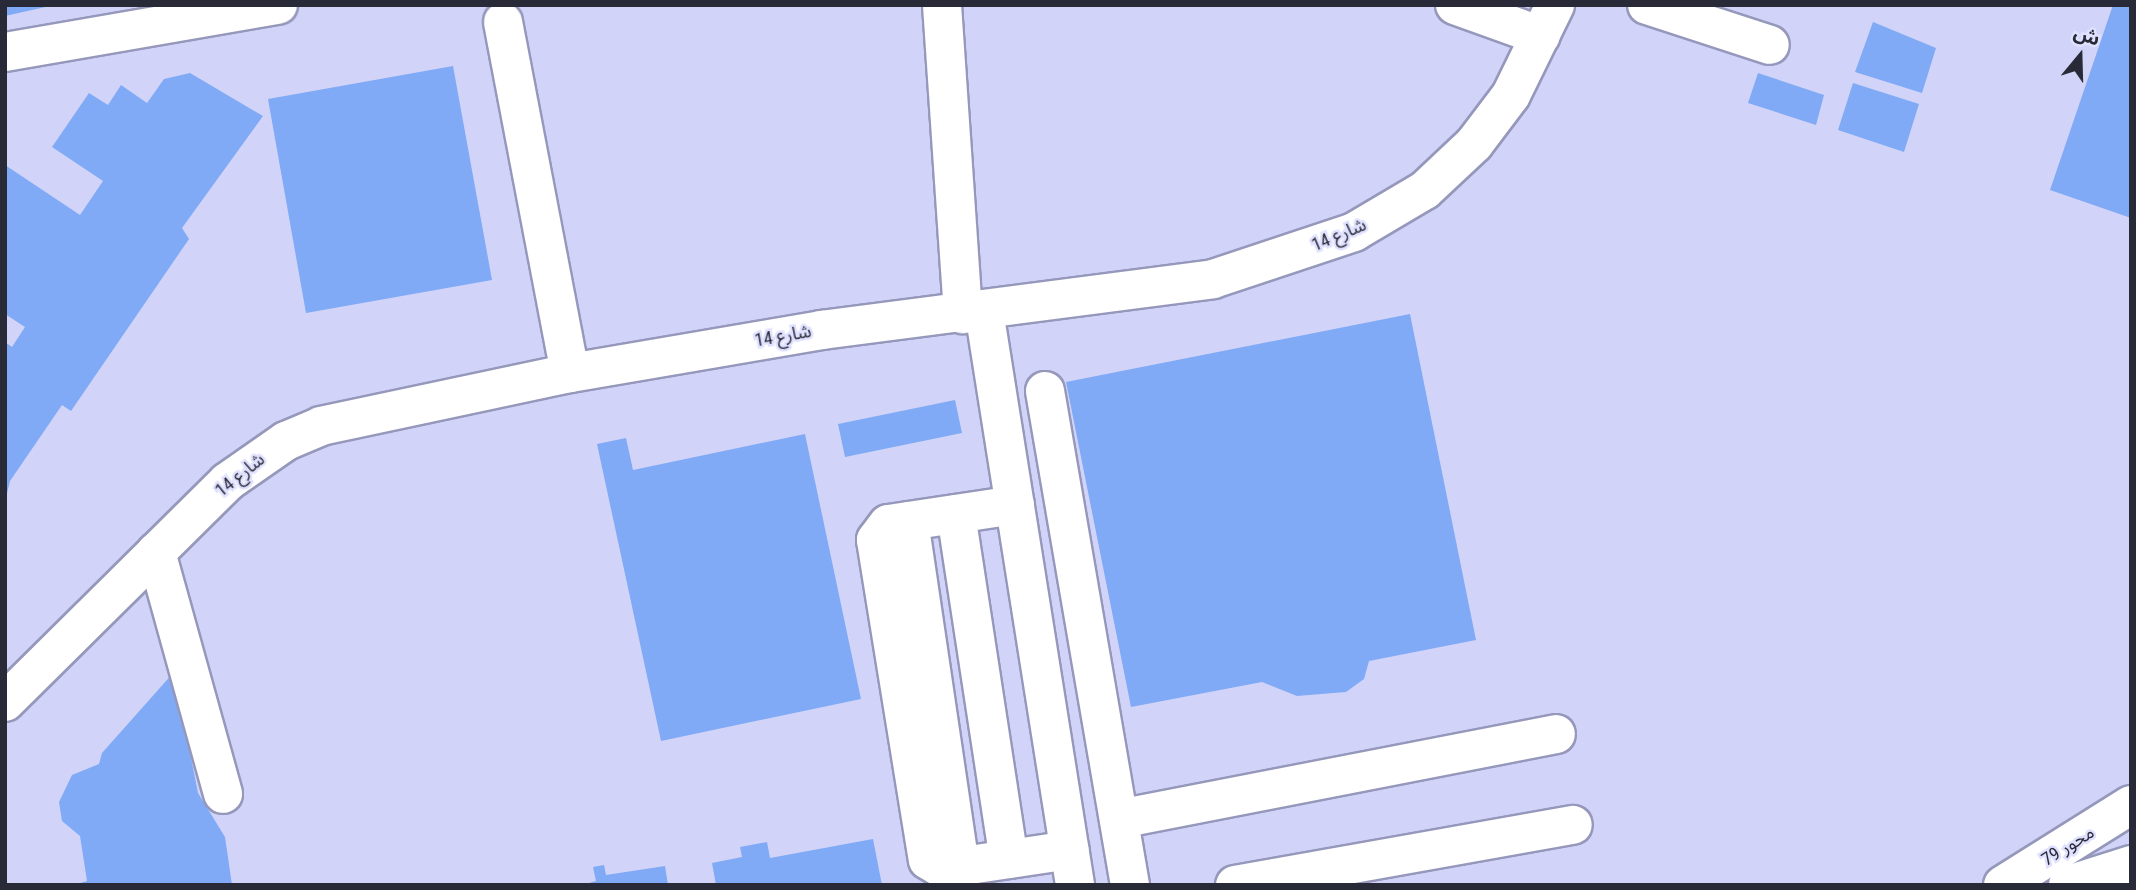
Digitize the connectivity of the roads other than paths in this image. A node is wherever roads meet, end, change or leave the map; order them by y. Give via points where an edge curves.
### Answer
1 (278, 5) edge
2 (942, 5) edge
3 (1455, 5) edge
4 (1647, 5) edge
5 (1548, 20) edge
6 (503, 22) dead end
7 (1770, 44) dead end
8 (5, 52) edge
9 (974, 312) junction
10 (570, 373) junction
11 (1045, 391) dead end
12 (1015, 505) junction
13 (956, 514) junction
14 (156, 552) junction
15 (5, 702) edge
16 (1556, 734) dead end
17 (223, 794) dead end
18 (2131, 804) edge
19 (1119, 819) junction
20 (1573, 825) dead end
21 (1009, 859) junction
22 (2131, 865) edge
23 (1072, 868) edge
24 (2020, 882) edge
25 (1130, 885) edge
26 (1235, 885) edge
27 (2068, 885) edge

1 - 8 street
2 - 9 street
3 - 5 street
4 - 7 street
5 - 9 street, شارع 14 via 1511,95 1474,144 1425,190 1354,232 1213,279
6 - 10 street
9 - 10 street, شارع 14 via 822,330
9 - 12 street
10 - 14 street, شارع 14 via 321,426 286,441 227,482
11 - 19 street
12 - 13 street
12 - 23 street
13 - 21 street
13 - 21 street via 888,524 876,540 928,860 934,867
14 - 15 street, شارع 14
14 - 17 street
16 - 19 street
18 - 24 street, محور 79
19 - 25 street
20 - 26 street
21 - 23 street
22 - 27 street

